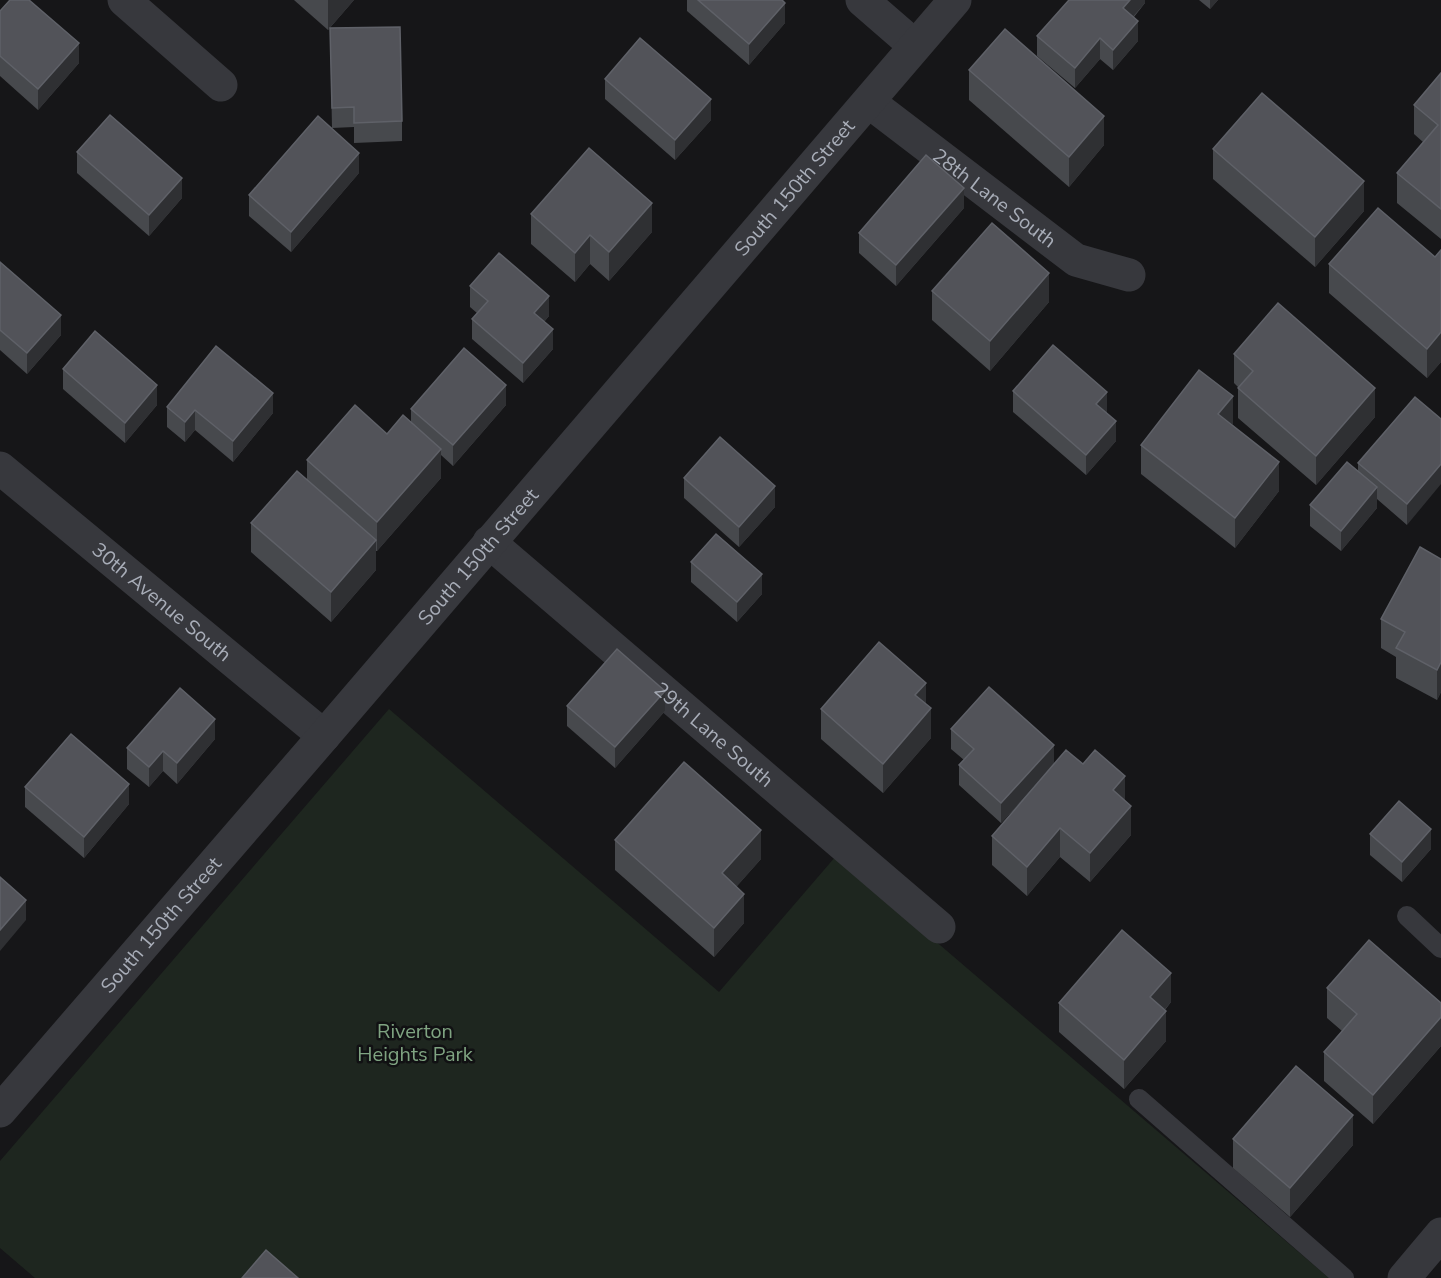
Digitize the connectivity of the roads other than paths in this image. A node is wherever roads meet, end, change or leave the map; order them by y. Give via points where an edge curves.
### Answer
1 (124, 0) edge
2 (862, 0) edge
3 (955, 0) edge
4 (915, 46) junction
5 (221, 85) dead end
6 (869, 102) junction
7 (1129, 275) dead end
8 (0, 468) edge
9 (489, 542) junction
10 (324, 736) junction
11 (1407, 916) dead end
12 (939, 927) dead end
13 (1441, 948) edge
14 (1139, 1099) dead end
15 (0, 1111) edge
16 (1441, 1234) edge
17 (1344, 1278) edge
18 (1404, 1278) edge

1 - 5 street
2 - 4 street
3 - 4 street, South 150th Street
4 - 6 street, South 150th Street
6 - 7 street, 28th Lane South via 1076,260
6 - 9 street, South 150th Street
8 - 10 street, 30th Avenue South
9 - 10 street, South 150th Street
9 - 12 street, 29th Lane South
10 - 15 street, South 150th Street
11 - 13 lane
14 - 17 lane
16 - 18 street

